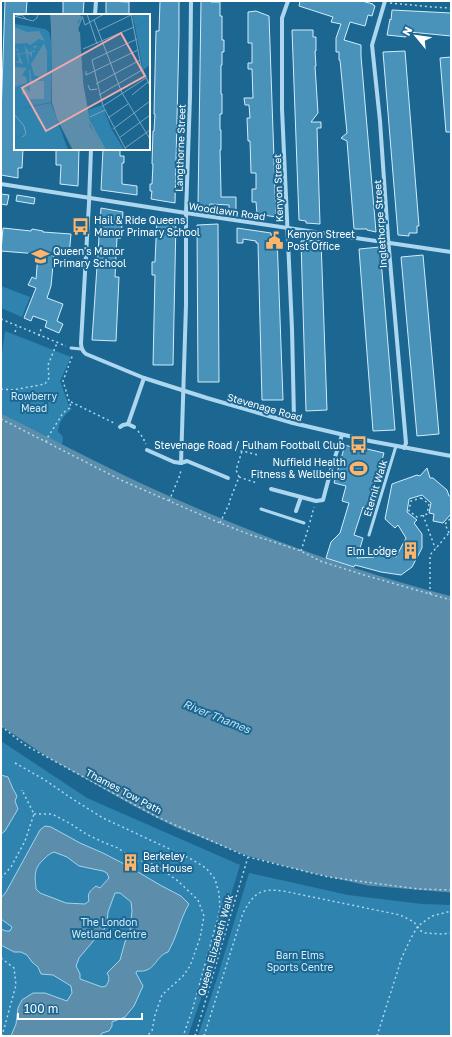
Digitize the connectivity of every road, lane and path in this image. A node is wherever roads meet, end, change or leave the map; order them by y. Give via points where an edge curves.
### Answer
1 (96, 1) edge
2 (191, 1) edge
3 (288, 1) edge
4 (385, 1) edge
5 (451, 8) edge
6 (95, 14) edge
7 (91, 150) edge
8 (1, 184) edge
9 (89, 198) junction
10 (186, 213) junction
11 (287, 228) junction
12 (389, 243) junction
13 (451, 252) edge
14 (1, 319) edge
15 (17, 326) junction
16 (41, 329) dead end
17 (15, 332) dead end
18 (39, 336) junction
19 (57, 343) junction
20 (72, 350) junction
21 (82, 350) junction
22 (144, 378) junction
23 (1, 389) edge
24 (184, 391) junction
25 (70, 402) junction
26 (1, 419) edge
27 (293, 423) junction
28 (128, 424) junction
29 (121, 427) joint
30 (134, 427) joint
31 (342, 435) junction
32 (46, 442) junction
33 (217, 443) dead end
34 (396, 446) junction
35 (404, 448) junction
36 (147, 450) joint
37 (242, 451) junction
38 (258, 455) dead end
39 (451, 456) edge
40 (181, 463) junction
41 (240, 477) junction
42 (228, 478) dead end
43 (257, 483) dead end
44 (271, 489) dead end
45 (227, 494) dead end
46 (231, 496) junction
47 (301, 497) junction
48 (169, 501) junction
49 (261, 509) dead end
50 (296, 511) joint
51 (424, 515) junction
52 (451, 518) edge
53 (293, 519) junction
54 (304, 522) dead end
55 (220, 523) junction
56 (450, 534) edge
57 (369, 535) dead end
58 (436, 548) junction
59 (430, 594) junction
60 (451, 600) edge
61 (1, 726) edge
62 (15, 763) dead end
63 (22, 791) dead end
64 (34, 814) junction
65 (248, 857) junction
66 (1, 878) edge
67 (451, 890) edge
68 (451, 911) edge
69 (418, 926) junction
70 (451, 933) edge
71 (1, 958) edge
72 (2, 1036) edge
73 (148, 1036) edge
74 (183, 1036) edge
75 (195, 1036) edge
76 (204, 1036) edge
77 (377, 1036) edge

1 - 6 street
2 - 10 street, Langthorne Street
3 - 11 street, Kenyon Street via 282,18 282,109
4 - 5 path
4 - 12 street, Inglethorpe Street via 372,45
7 - 9 street
8 - 9 street, Woodlawn Road
9 - 10 street, Woodlawn Road
9 - 21 street
10 - 11 street, Woodlawn Road
10 - 24 street, Langthorne Street
11 - 12 street, Woodlawn Road
11 - 27 street, Kenyon Street
12 - 13 street, Woodlawn Road
12 - 35 street, Inglethorpe Street via 406,442
14 - 15 path
15 - 17 path
15 - 18 path
16 - 18 path
18 - 19 path
19 - 20 path
19 - 23 path via 48,365 49,378 45,384 13,390
20 - 21 lane
20 - 25 path via 73,356 63,381
21 - 22 street, Stevenage Road
22 - 24 street, Stevenage Road
22 - 28 street
24 - 27 street, Stevenage Road
24 - 40 street, Langthorne Street
25 - 29 path
25 - 32 path via 71,407 63,413
26 - 32 path
27 - 31 street, Stevenage Road
28 - 29 street
28 - 30 street
30 - 36 path via 144,439
31 - 34 street, Stevenage Road
31 - 47 street via 323,500
32 - 48 path
33 - 37 path
34 - 35 street, Stevenage Road
34 - 57 lane, Eternit Walk
35 - 39 street, Stevenage Road
36 - 40 street
37 - 38 path
37 - 41 path via 236,470
40 - 42 street via 187,461
40 - 48 path via 180,475
41 - 43 path
41 - 46 path
44 - 47 street
45 - 46 path
46 - 55 path
47 - 50 street
48 - 55 path
49 - 53 lane
50 - 53 lane
51 - 51 path via 417,517 410,511 411,501 421,498 429,504 427,514
51 - 58 path
52 - 56 path via 446,524
53 - 54 lane
55 - 59 path via 320,560
56 - 58 path
58 - 59 path via 430,555
59 - 60 path
61 - 65 path, Thames Tow Path via 25,745 157,817
62 - 74 path via 103,818 191,859 206,868 215,880 220,909
63 - 64 path
64 - 66 path via 25,841 11,867
64 - 73 path via 52,814 86,834 118,848 136,861 157,866 198,900 204,916 200,938 190,966 162,995 152,1031
65 - 67 path, Thames Tow Path via 328,877 418,889
65 - 75 path, Queen Elizabeth Walk
68 - 69 path via 432,916
69 - 70 path via 425,933
69 - 76 path via 400,915 282,891 264,891 255,895 243,913
69 - 77 path via 402,957
71 - 72 path via 14,968 16,985

